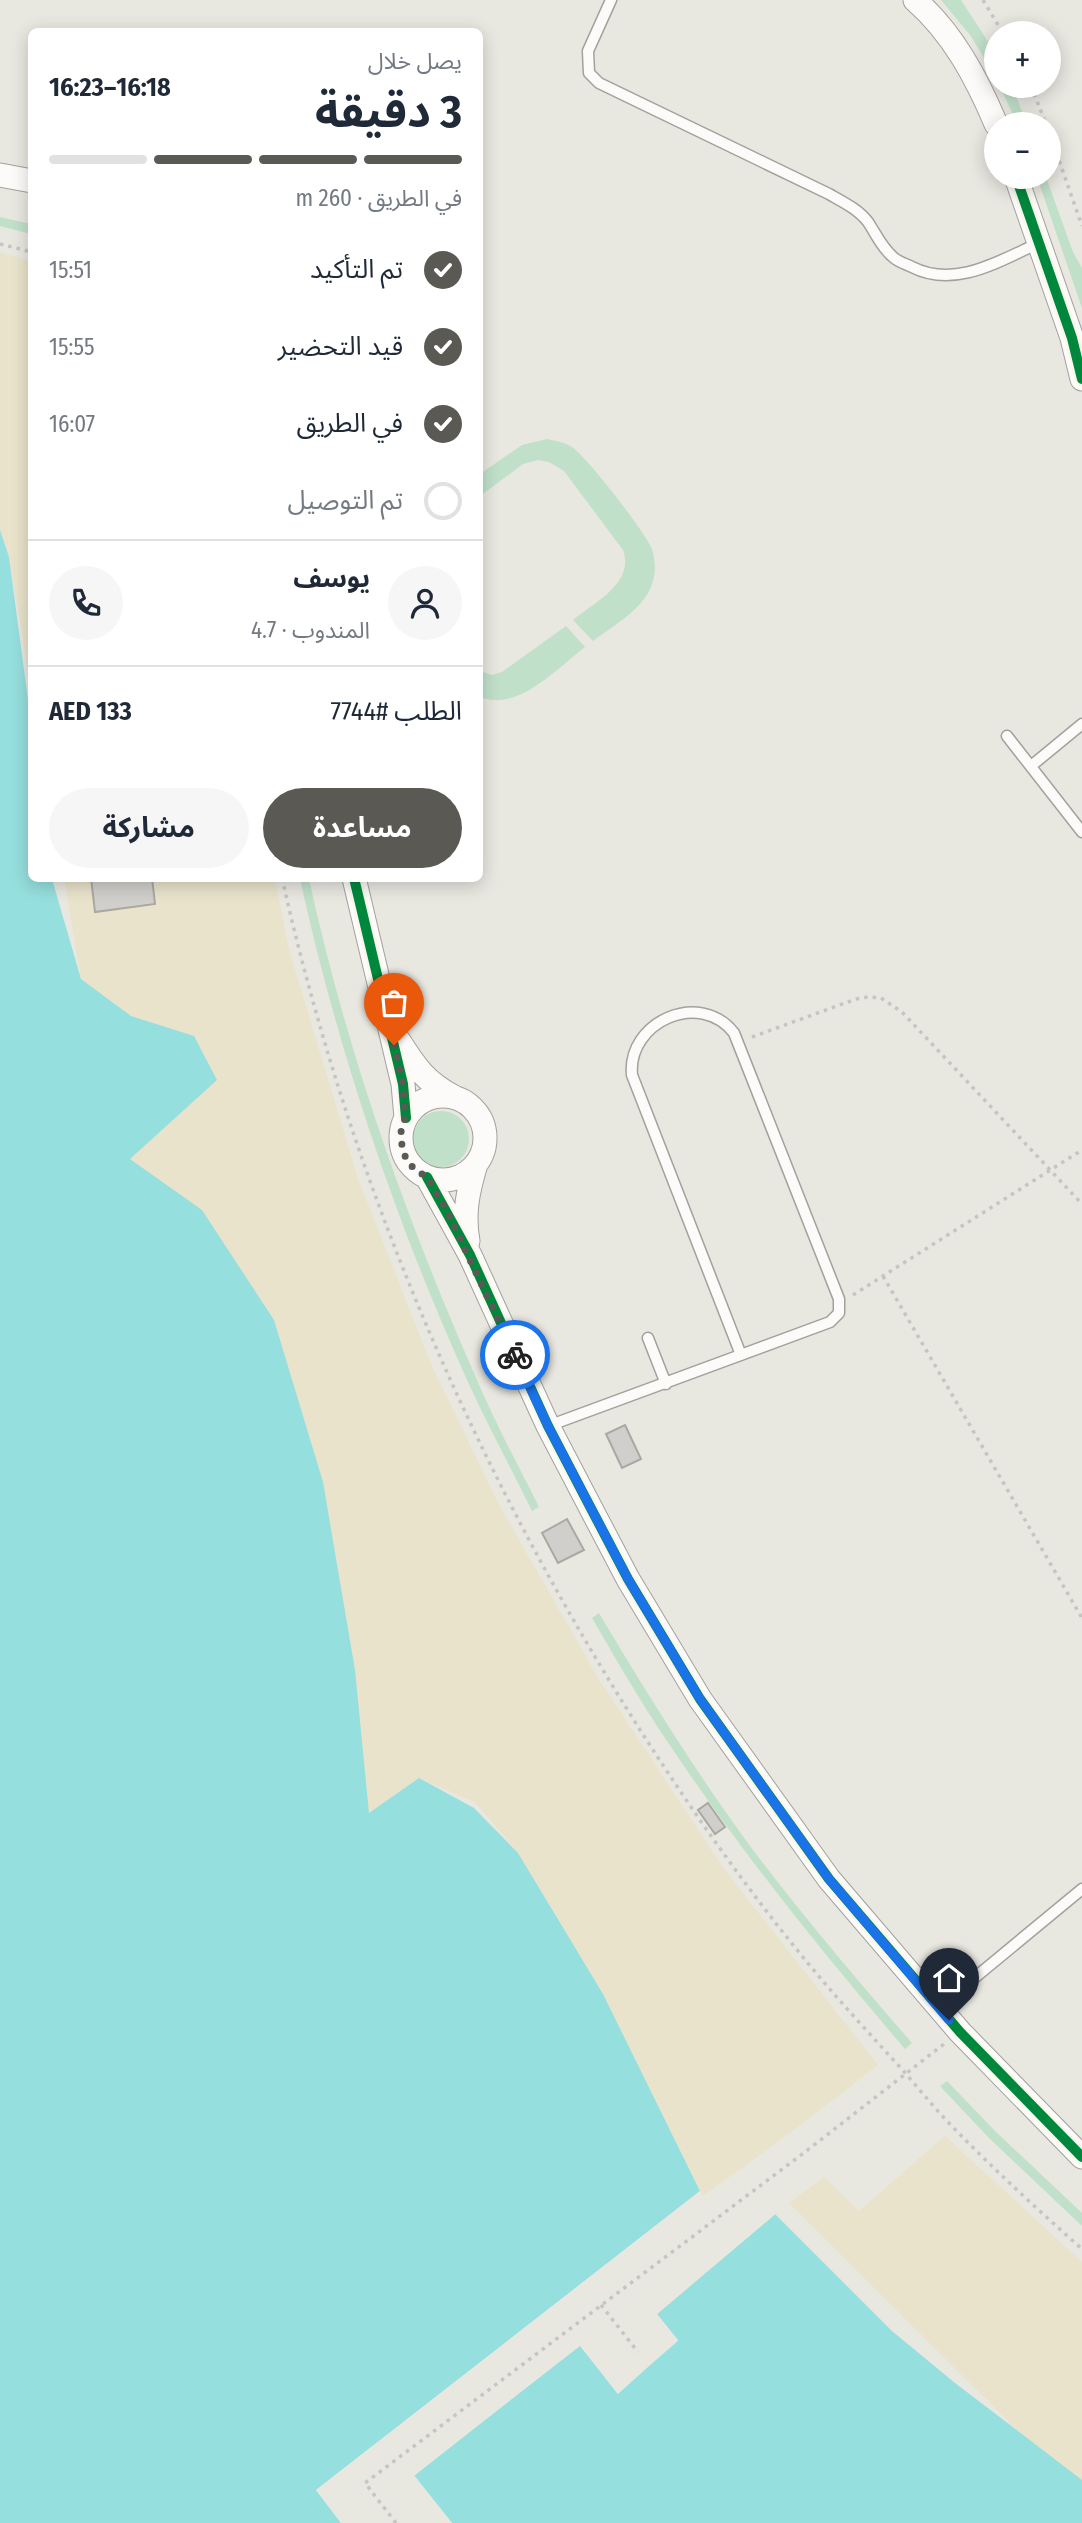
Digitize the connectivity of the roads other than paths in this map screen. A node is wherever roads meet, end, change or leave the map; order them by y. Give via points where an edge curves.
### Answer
1 (611, 0) edge
2 (915, 0) edge
3 (991, 112) edge
4 (0, 176) edge
5 (28, 180) edge
6 (1020, 189) edge
7 (1039, 243) junction
8 (1077, 346) edge
9 (1082, 379) edge
10 (1082, 724) edge
11 (1007, 736) dead end
12 (1031, 766) junction
13 (1082, 832) edge
14 (355, 882) edge
15 (390, 1026) junction
16 (454, 1097) junction
17 (405, 1118) junction
18 (475, 1164) junction
19 (427, 1177) junction
20 (470, 1255) junction
21 (648, 1338) dead end
22 (741, 1355) junction
23 (666, 1384) junction
24 (548, 1426) junction
25 (1082, 1889) edge
26 (938, 2008) junction
27 (1082, 2157) edge

1 - 7 lane via 588,51 589,73 599,83 852,207 894,258 918,271 958,275
2 - 3 street via 951,39
4 - 5 street
6 - 7 street
7 - 8 street
8 - 9 street
10 - 12 lane
11 - 12 lane
12 - 13 lane
14 - 15 street
15 - 16 street via 414,1064 434,1086
15 - 17 street
16 - 17 street via 426,1099
16 - 18 street via 477,1113 482,1125 485,1138
17 - 19 street via 401,1139 406,1159
18 - 19 street via 454,1179
18 - 20 street via 466,1195
19 - 20 street
20 - 24 street
21 - 23 lane
22 - 22 lane via 830,1322 839,1313 839,1298 734,1033 705,1014 682,1013 668,1016 638,1043 631,1063 635,1087
22 - 23 lane
23 - 24 lane
24 - 26 street via 628,1579 700,1699 829,1879
25 - 26 lane
26 - 27 street

